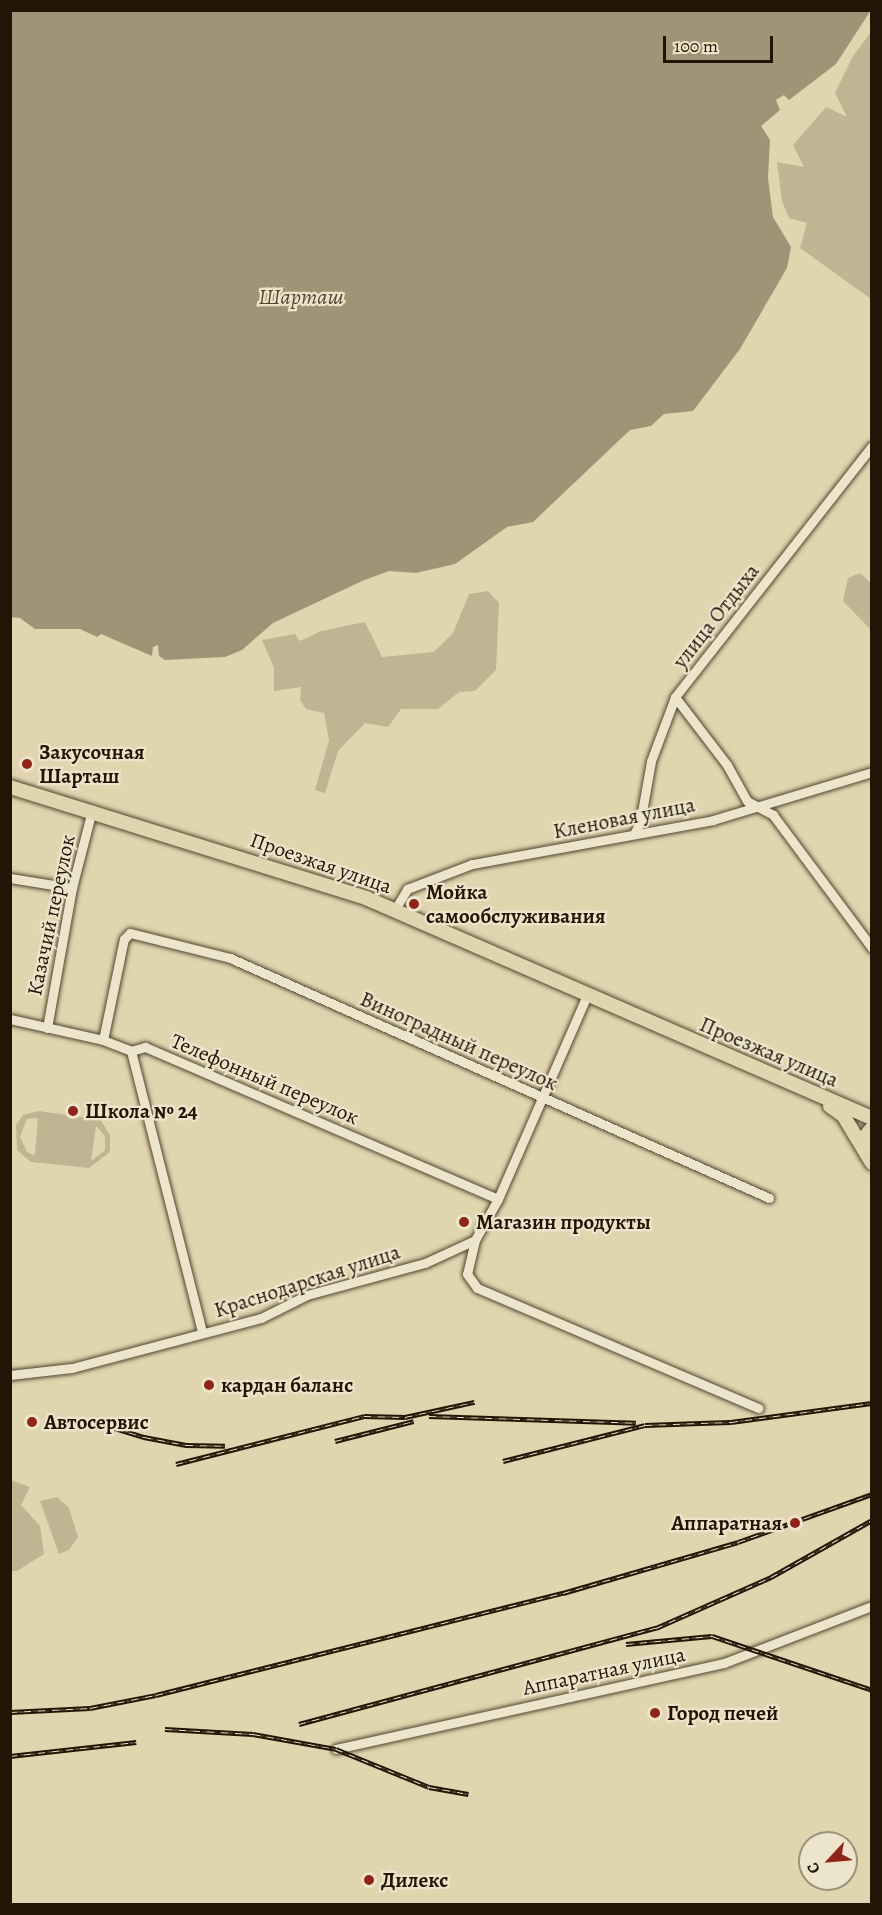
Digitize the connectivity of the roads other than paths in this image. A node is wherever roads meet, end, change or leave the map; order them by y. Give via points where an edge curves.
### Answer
1 (872, 446) edge
2 (675, 697) junction
3 (872, 772) edge
4 (10, 786) edge
5 (757, 805) junction
6 (92, 810) junction
7 (635, 832) junction
8 (10, 878) edge
9 (72, 888) junction
10 (394, 911) junction
11 (872, 948) edge
12 (587, 995) junction
13 (10, 1019) edge
14 (47, 1028) junction
15 (103, 1040) junction
16 (131, 1051) junction
17 (813, 1094) junction
18 (541, 1098) junction
19 (872, 1119) edge
20 (872, 1128) edge
21 (869, 1159) edge
22 (769, 1198) dead end
23 (498, 1199) junction
24 (475, 1240) junction
25 (201, 1332) junction
26 (10, 1375) edge
27 (758, 1408) dead end
28 (872, 1606) edge
29 (336, 1749) dead end

1 - 2 street, улица Отдыха
2 - 5 street via 727,765 747,801
2 - 7 street, улица Отдыха via 651,760 640,824
3 - 5 street, Кленовая улица
4 - 6 main road, Проезжая улица
5 - 7 street, Кленовая улица via 712,820
5 - 11 street via 773,815
6 - 9 street, Казачий переулок
6 - 10 main road, Проезжая улица via 290,872
7 - 10 street, Кленовая улица via 472,864 407,889
8 - 9 street
9 - 14 street, Казачий переулок
10 - 12 main road, Проезжая улица
12 - 17 main road, Проезжая улица
12 - 18 street
13 - 14 street, Телефонный переулок
14 - 15 street, Телефонный переулок
15 - 16 street, Телефонный переулок
15 - 18 street, Виноградный переулок via 124,939 130,933 230,958
16 - 23 street, Телефонный переулок via 145,1047
16 - 25 street
17 - 19 main road, Проезжая улица
17 - 21 main road via 843,1116
18 - 22 street, Виноградный переулок
18 - 23 street
20 - 21 main road via 864,1138
23 - 24 street
24 - 25 street, Краснодарская улица via 426,1263 307,1295 261,1318
24 - 27 street via 467,1274 477,1287
25 - 26 street, Краснодарская улица via 72,1368
28 - 29 street, Аппаратная улица via 724,1663

